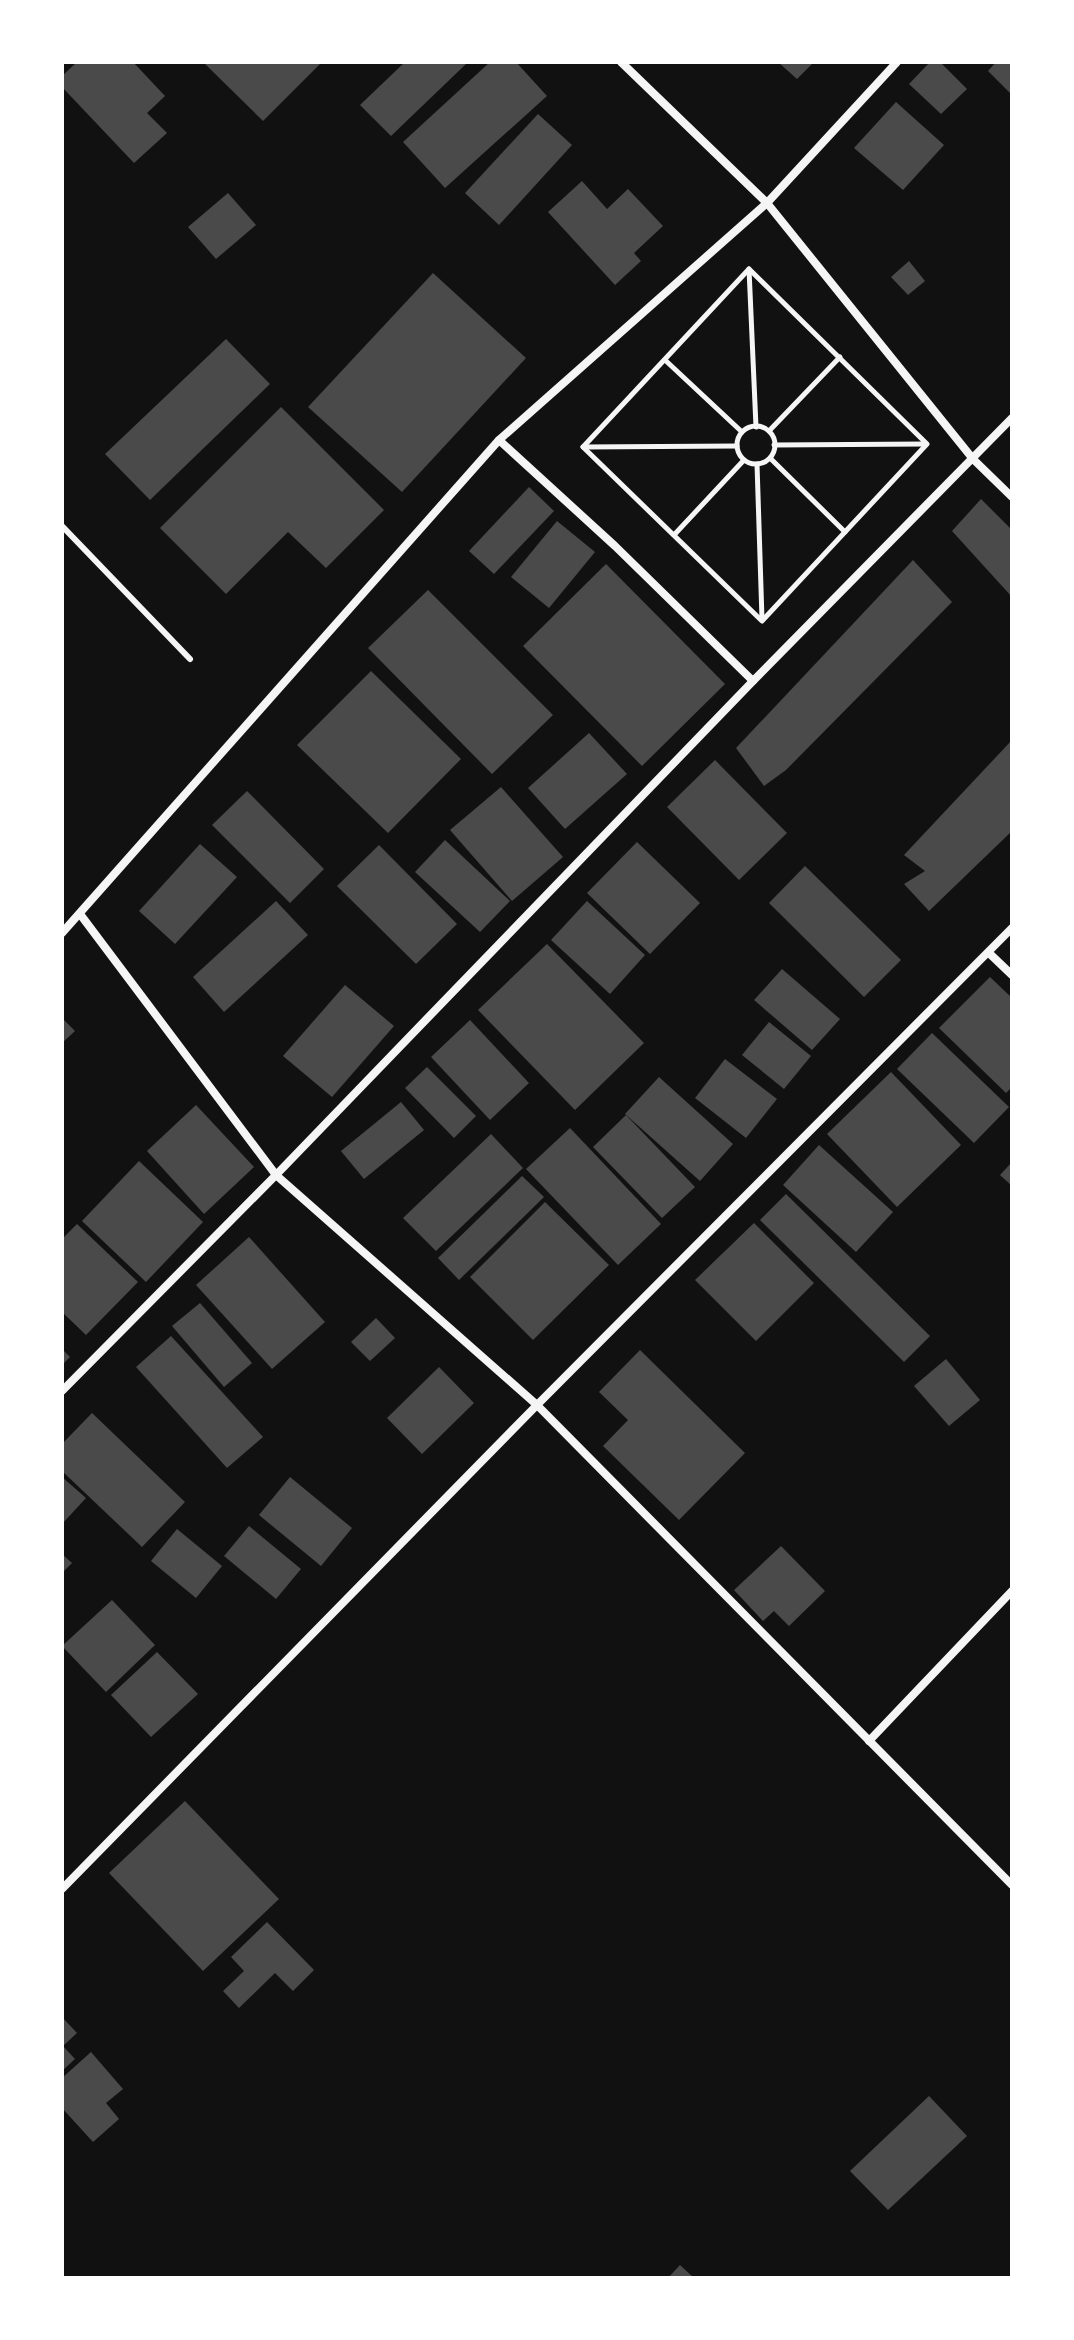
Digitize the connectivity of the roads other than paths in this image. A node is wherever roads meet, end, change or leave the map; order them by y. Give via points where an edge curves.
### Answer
1 (621, 62) edge
2 (897, 62) edge
3 (767, 203) junction
4 (1012, 418) edge
5 (499, 440) junction
6 (973, 459) junction
7 (1012, 497) edge
8 (62, 526) edge
9 (190, 659) dead end
10 (753, 681) junction
11 (80, 914) junction
12 (1012, 928) edge
13 (62, 933) edge
14 (989, 953) junction
15 (1012, 975) edge
16 (276, 1175) junction
17 (62, 1391) edge
18 (537, 1405) junction
19 (1012, 1591) edge
20 (869, 1741) junction
21 (63, 1885) edge
22 (1012, 1885) edge

1 - 3 street
2 - 3 street
3 - 5 street
3 - 6 street
4 - 6 street
5 - 10 street
5 - 11 street
6 - 7 street
6 - 10 street
8 - 9 lane
10 - 16 street
11 - 13 street
11 - 16 street
12 - 14 street
14 - 15 street
14 - 18 street
16 - 17 street
16 - 18 street
18 - 20 street
18 - 21 street
19 - 20 street
20 - 22 street

